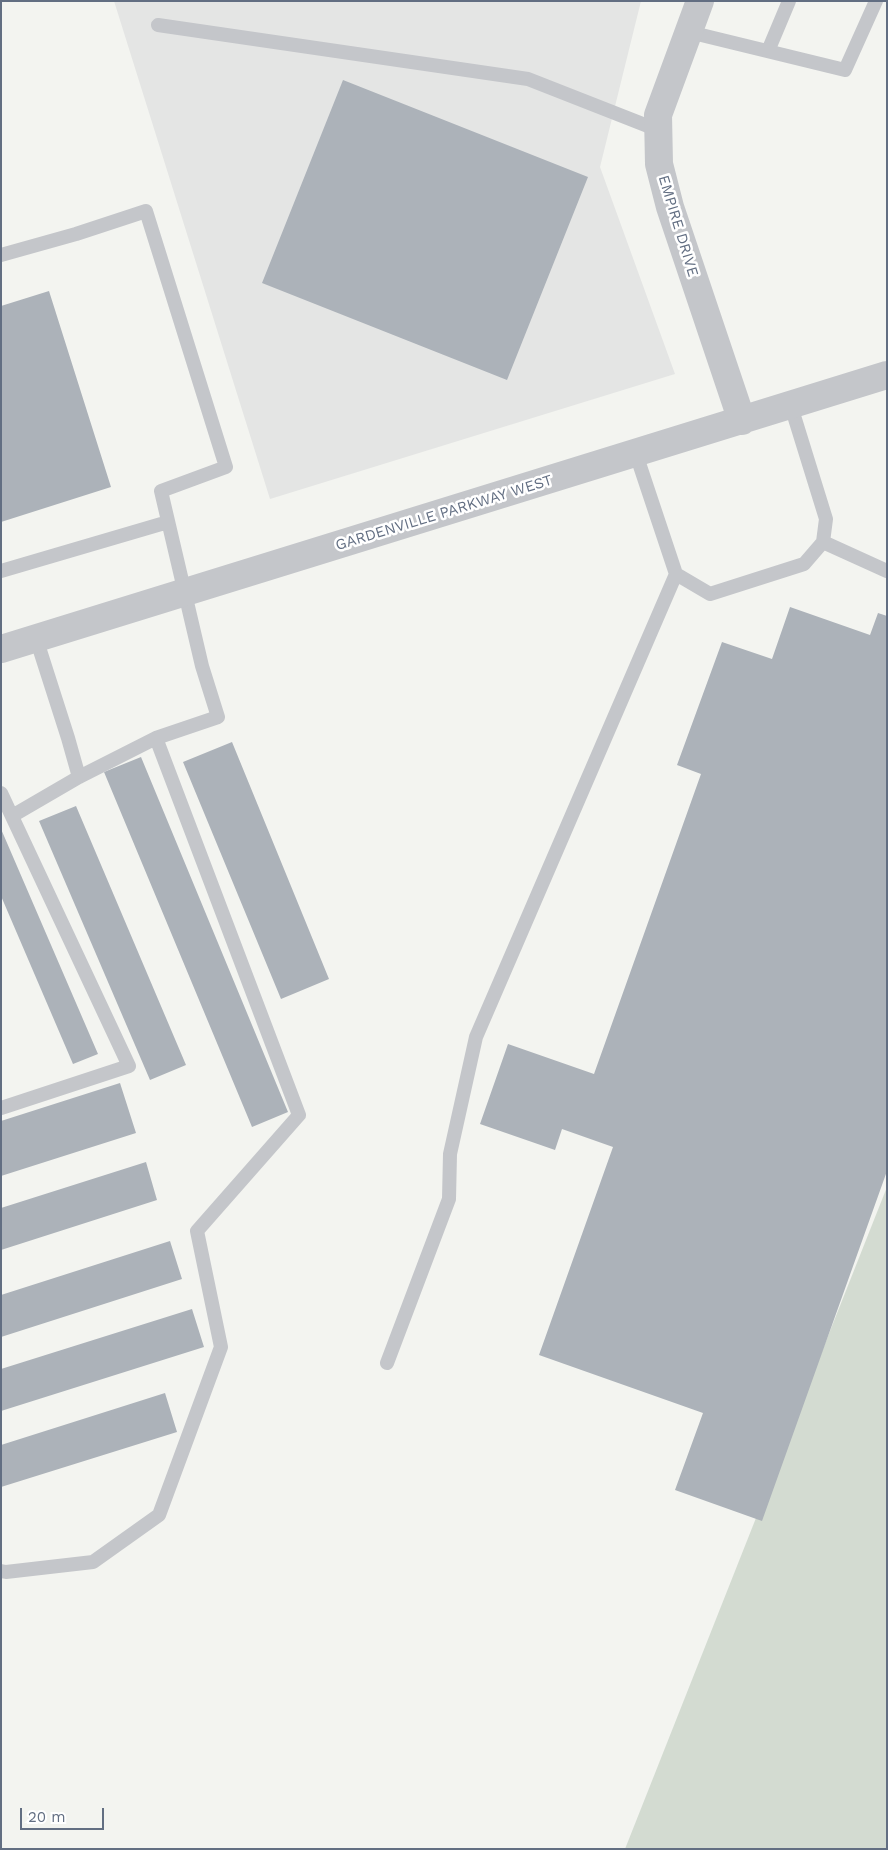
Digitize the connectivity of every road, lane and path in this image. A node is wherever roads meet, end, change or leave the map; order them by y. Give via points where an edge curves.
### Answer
1 (700, 1) edge
2 (789, 1) edge
3 (876, 1) edge
4 (158, 25) dead end
5 (689, 32) junction
6 (768, 51) junction
7 (658, 130) junction
8 (1, 255) edge
9 (887, 375) edge
10 (790, 406) junction
11 (742, 421) junction
12 (636, 454) junction
13 (168, 522) junction
14 (823, 542) junction
15 (1, 571) edge
16 (887, 571) edge
17 (676, 574) junction
18 (184, 593) junction
19 (36, 638) junction
20 (1, 649) edge
21 (156, 738) junction
22 (79, 778) junction
23 (1, 793) edge
24 (12, 816) junction
25 (1, 1108) edge
26 (387, 1363) dead end
27 (1, 1571) edge

1 - 5 street, EMPIRE DRIVE
2 - 6 lane
3 - 6 lane via 845,70
4 - 7 lane via 528,79
5 - 6 lane
5 - 7 street, EMPIRE DRIVE via 658,115
7 - 11 street, EMPIRE DRIVE via 659,164 670,207
8 - 13 lane via 146,211 226,466 161,491
9 - 10 street, GARDENVILLE PARKWAY WEST
10 - 11 street, GARDENVILLE PARKWAY WEST
10 - 14 lane via 826,519
11 - 12 street, GARDENVILLE PARKWAY WEST
12 - 17 lane
12 - 18 street, GARDENVILLE PARKWAY WEST
13 - 15 lane
13 - 18 lane
14 - 16 lane
14 - 17 lane via 804,564 710,594
17 - 26 lane via 476,1037 450,1154 449,1199
18 - 19 street, GARDENVILLE PARKWAY WEST
18 - 21 lane via 218,717
19 - 20 street, GARDENVILLE PARKWAY WEST
19 - 22 lane
21 - 22 lane
21 - 27 lane via 300,1115 197,1231 221,1347 159,1515 93,1562
22 - 24 lane
23 - 24 lane
24 - 25 lane via 129,1066

